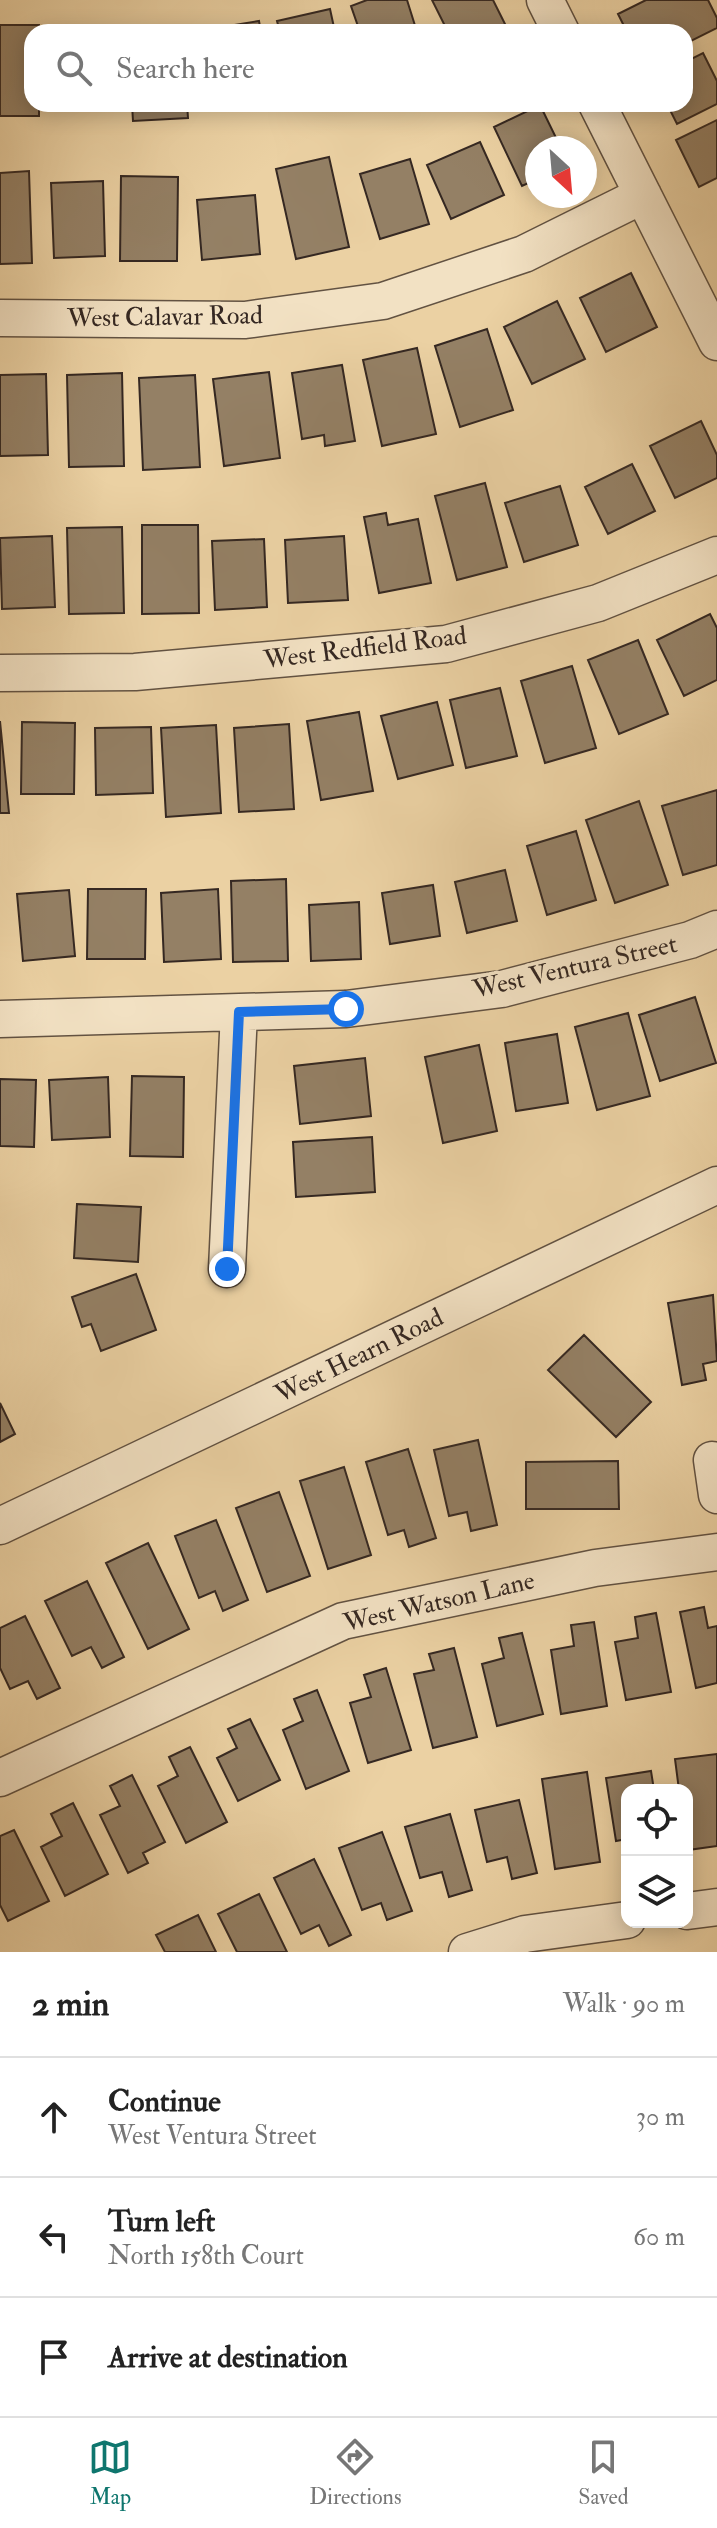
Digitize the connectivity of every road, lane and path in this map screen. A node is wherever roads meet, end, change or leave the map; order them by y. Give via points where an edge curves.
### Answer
1 (545, 0) edge
2 (557, 24) edge
3 (601, 112) edge
4 (643, 195) junction
5 (0, 318) edge
6 (717, 342) edge
7 (717, 555) edge
8 (0, 673) edge
9 (717, 929) edge
10 (239, 1012) junction
11 (0, 1019) edge
12 (717, 1185) edge
13 (227, 1269) dead end
14 (712, 1460) dead end
15 (717, 1495) edge
16 (0, 1526) edge
17 (717, 1552) edge
18 (0, 1778) edge
19 (717, 1907) edge
20 (693, 1910) edge
21 (621, 1921) edge
22 (467, 1952) edge

1 - 2 street
3 - 4 street
4 - 5 street, West Calavar Road via 524,254 383,301 245,320
4 - 6 street
7 - 8 street, West Redfield Road via 598,603 446,644 135,672
9 - 10 street, West Ventura Street via 502,989 346,1009
10 - 11 street, West Ventura Street
10 - 13 street
12 - 16 street, West Hearn Road
14 - 15 street
17 - 18 street, West Watson Lane via 595,1568 343,1621
19 - 20 street
21 - 22 street via 525,1934

